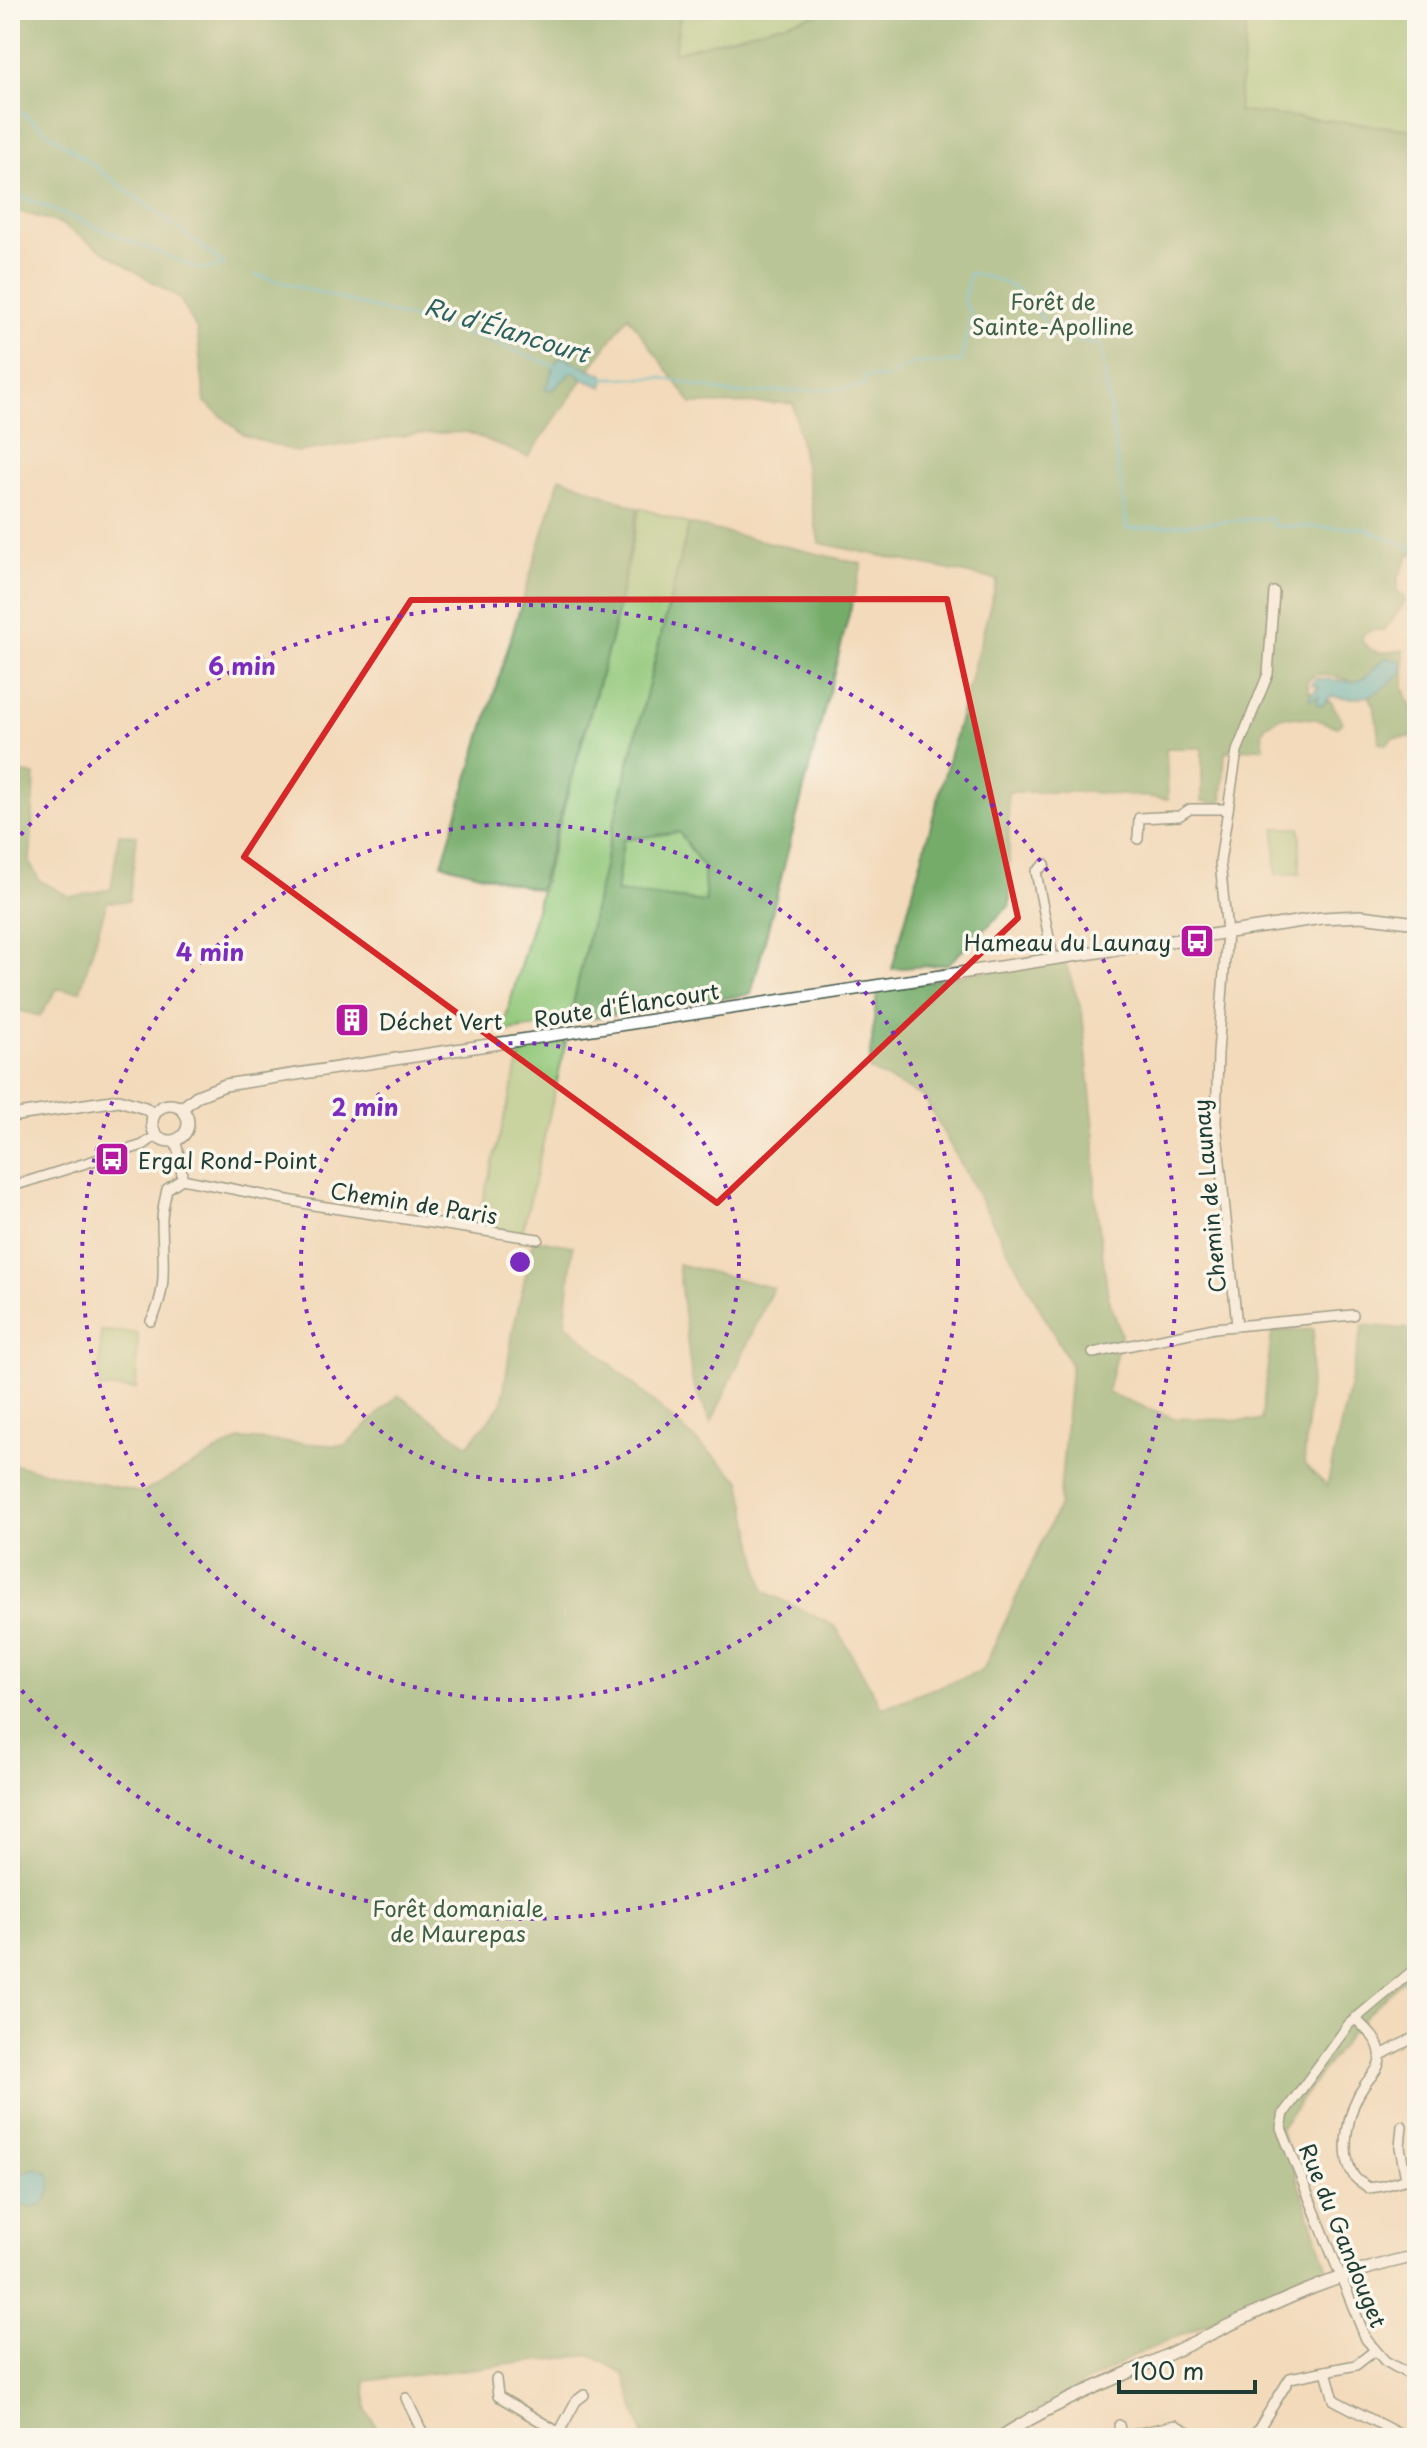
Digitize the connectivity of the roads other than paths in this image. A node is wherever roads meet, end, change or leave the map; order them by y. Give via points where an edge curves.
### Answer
1 (1274, 592) dead end
2 (1228, 809) junction
3 (1138, 839) dead end
4 (1045, 864) dead end
5 (1417, 923) edge
6 (1227, 932) junction
7 (1053, 958) junction
8 (179, 1107) junction
9 (154, 1115) junction
10 (10, 1116) edge
11 (157, 1135) junction
12 (175, 1140) junction
13 (182, 1179) junction
14 (10, 1187) edge
15 (538, 1239) dead end
16 (1353, 1315) dead end
17 (10, 1318) edge
18 (151, 1321) dead end
19 (1237, 1325) junction
20 (10, 1344) edge
21 (1093, 1353) dead end
22 (1417, 1967) edge
23 (1355, 2018) junction
24 (1417, 2036) edge
25 (1381, 2055) junction
26 (1402, 2126) dead end
27 (1412, 2177) edge
28 (1417, 2256) edge
29 (1341, 2278) junction
30 (1374, 2351) junction
31 (1326, 2371) junction
32 (496, 2379) dead end
33 (1417, 2379) edge
34 (584, 2395) dead end
35 (406, 2398) dead end
36 (1119, 2425) dead end
37 (561, 2436) edge
38 (425, 2438) edge
39 (999, 2438) edge
40 (1122, 2438) edge
41 (1200, 2438) edge
42 (1253, 2438) edge
43 (1407, 2438) edge

1 - 2 street, Chemin de Launay via 1268,674 1237,751
2 - 3 street via 1139,818
2 - 6 street, Chemin de Launay via 1220,862
4 - 7 street via 1036,872
5 - 6 street, Route d'Élancourt via 1348,916
6 - 7 street, Route d'Élancourt
6 - 19 street, Chemin de Launay via 1216,1123
7 - 8 street, Route d'Élancourt via 225,1085
8 - 9 street via 163,1107
8 - 12 street via 188,1123
9 - 10 street via 119,1100
9 - 11 street
11 - 12 street
11 - 14 street via 143,1145
12 - 13 street
13 - 15 street, Chemin de Paris
13 - 18 street via 167,1189 160,1306
16 - 19 street
17 - 20 street
19 - 21 street
22 - 23 street
23 - 25 street via 1377,2042
23 - 29 street, Rue du Gandouget via 1284,2113 1281,2128
24 - 25 street
25 - 27 street via 1350,2114 1350,2167 1369,2188
26 - 27 street via 1400,2147
28 - 29 street
29 - 30 street, Rue du Gandouget
29 - 39 street via 1063,2403
30 - 31 street via 1356,2365
30 - 33 street, Rue du Gandouget
31 - 42 street via 1290,2378
31 - 43 street via 1334,2400
32 - 37 street via 498,2396
34 - 37 street via 576,2401
35 - 38 street
36 - 40 street
40 - 41 street via 1175,2425

